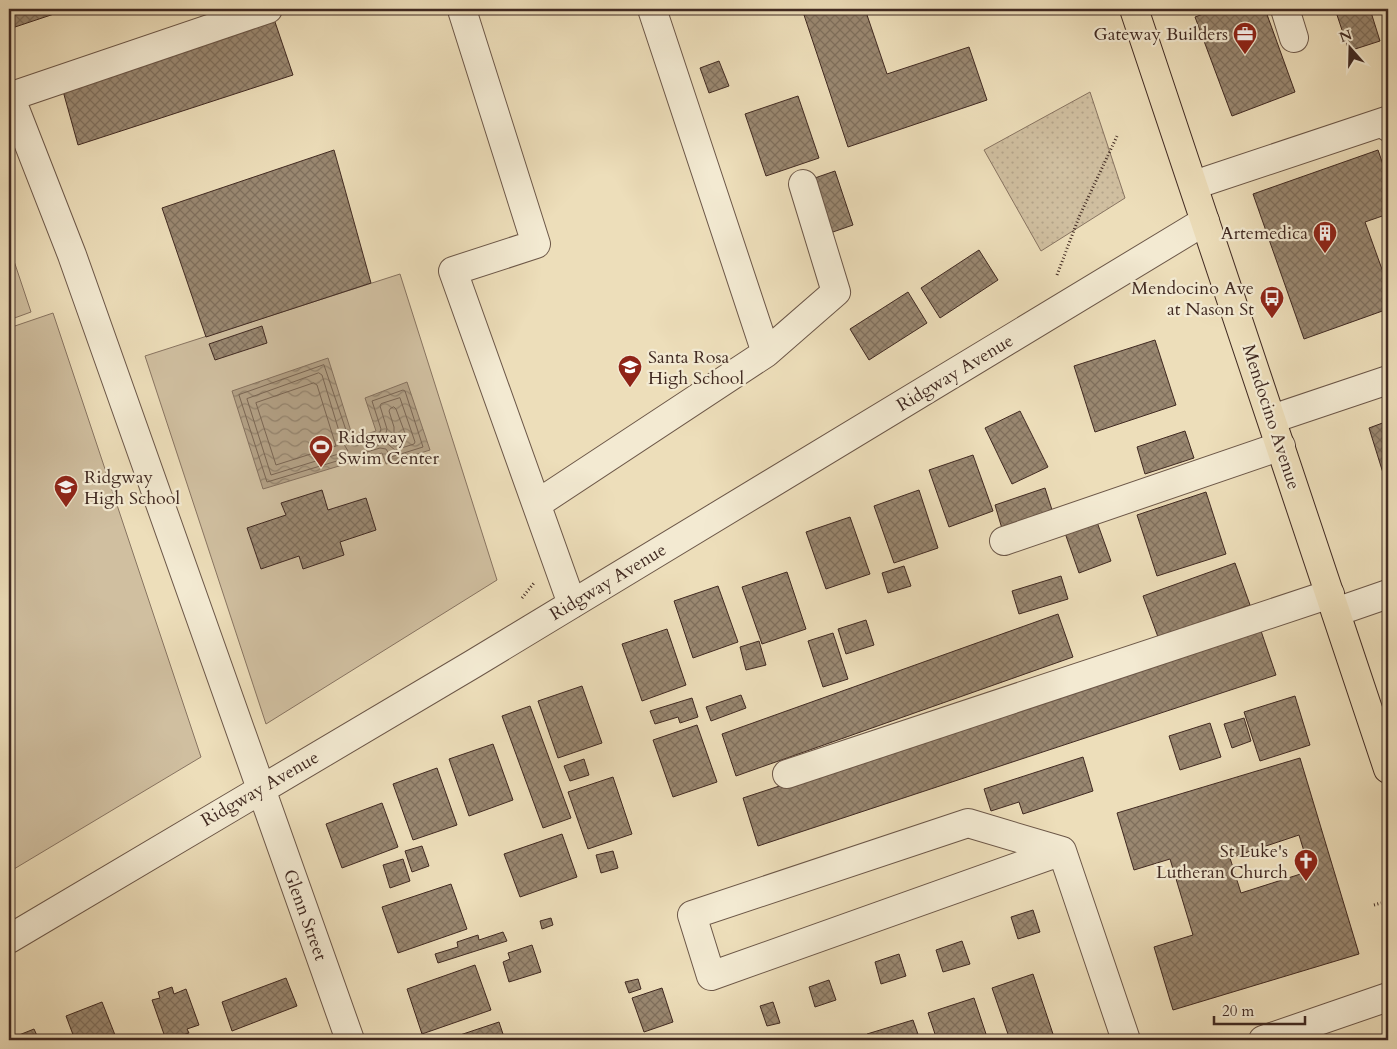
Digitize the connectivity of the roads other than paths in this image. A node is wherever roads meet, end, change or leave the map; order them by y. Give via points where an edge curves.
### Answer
1 (268, 9) edge
2 (465, 9) edge
3 (652, 9) edge
4 (1134, 9) edge
5 (1285, 9) edge
6 (1294, 38) dead end
7 (10, 96) edge
8 (1388, 127) edge
9 (802, 184) dead end
10 (1194, 184) junction
11 (1205, 221) junction
12 (766, 353) junction
13 (1388, 380) edge
14 (1272, 419) junction
15 (1281, 446) junction
16 (537, 504) junction
17 (1004, 541) dead end
18 (1388, 594) edge
19 (1333, 603) junction
20 (572, 604) junction
21 (1388, 769) edge
22 (787, 774) dead end
23 (261, 789) junction
24 (1062, 851) junction
25 (9, 939) edge
26 (1388, 997) edge
27 (350, 1040) edge
28 (1126, 1040) edge
29 (1265, 1040) edge

1 - 7 street
2 - 16 street via 462,10 536,244 453,271
3 - 12 street
4 - 10 main road, Mendocino Avenue
5 - 6 street
7 - 23 street, Glenn Street via 75,264
8 - 10 street via 1386,121
9 - 12 street via 836,292
10 - 11 main road, Mendocino Avenue
11 - 14 main road, Mendocino Avenue
11 - 20 street, Ridgway Avenue
12 - 16 street
13 - 14 street
14 - 15 main road, Mendocino Avenue
15 - 17 street
15 - 19 main road, Mendocino Avenue
16 - 20 street
18 - 19 street
19 - 21 main road, Mendocino Avenue
19 - 22 street
20 - 23 street, Ridgway Avenue
23 - 25 street, Ridgway Avenue
23 - 27 street, Glenn Street
24 - 24 street via 968,823 692,915 712,976
24 - 28 street
26 - 29 street

